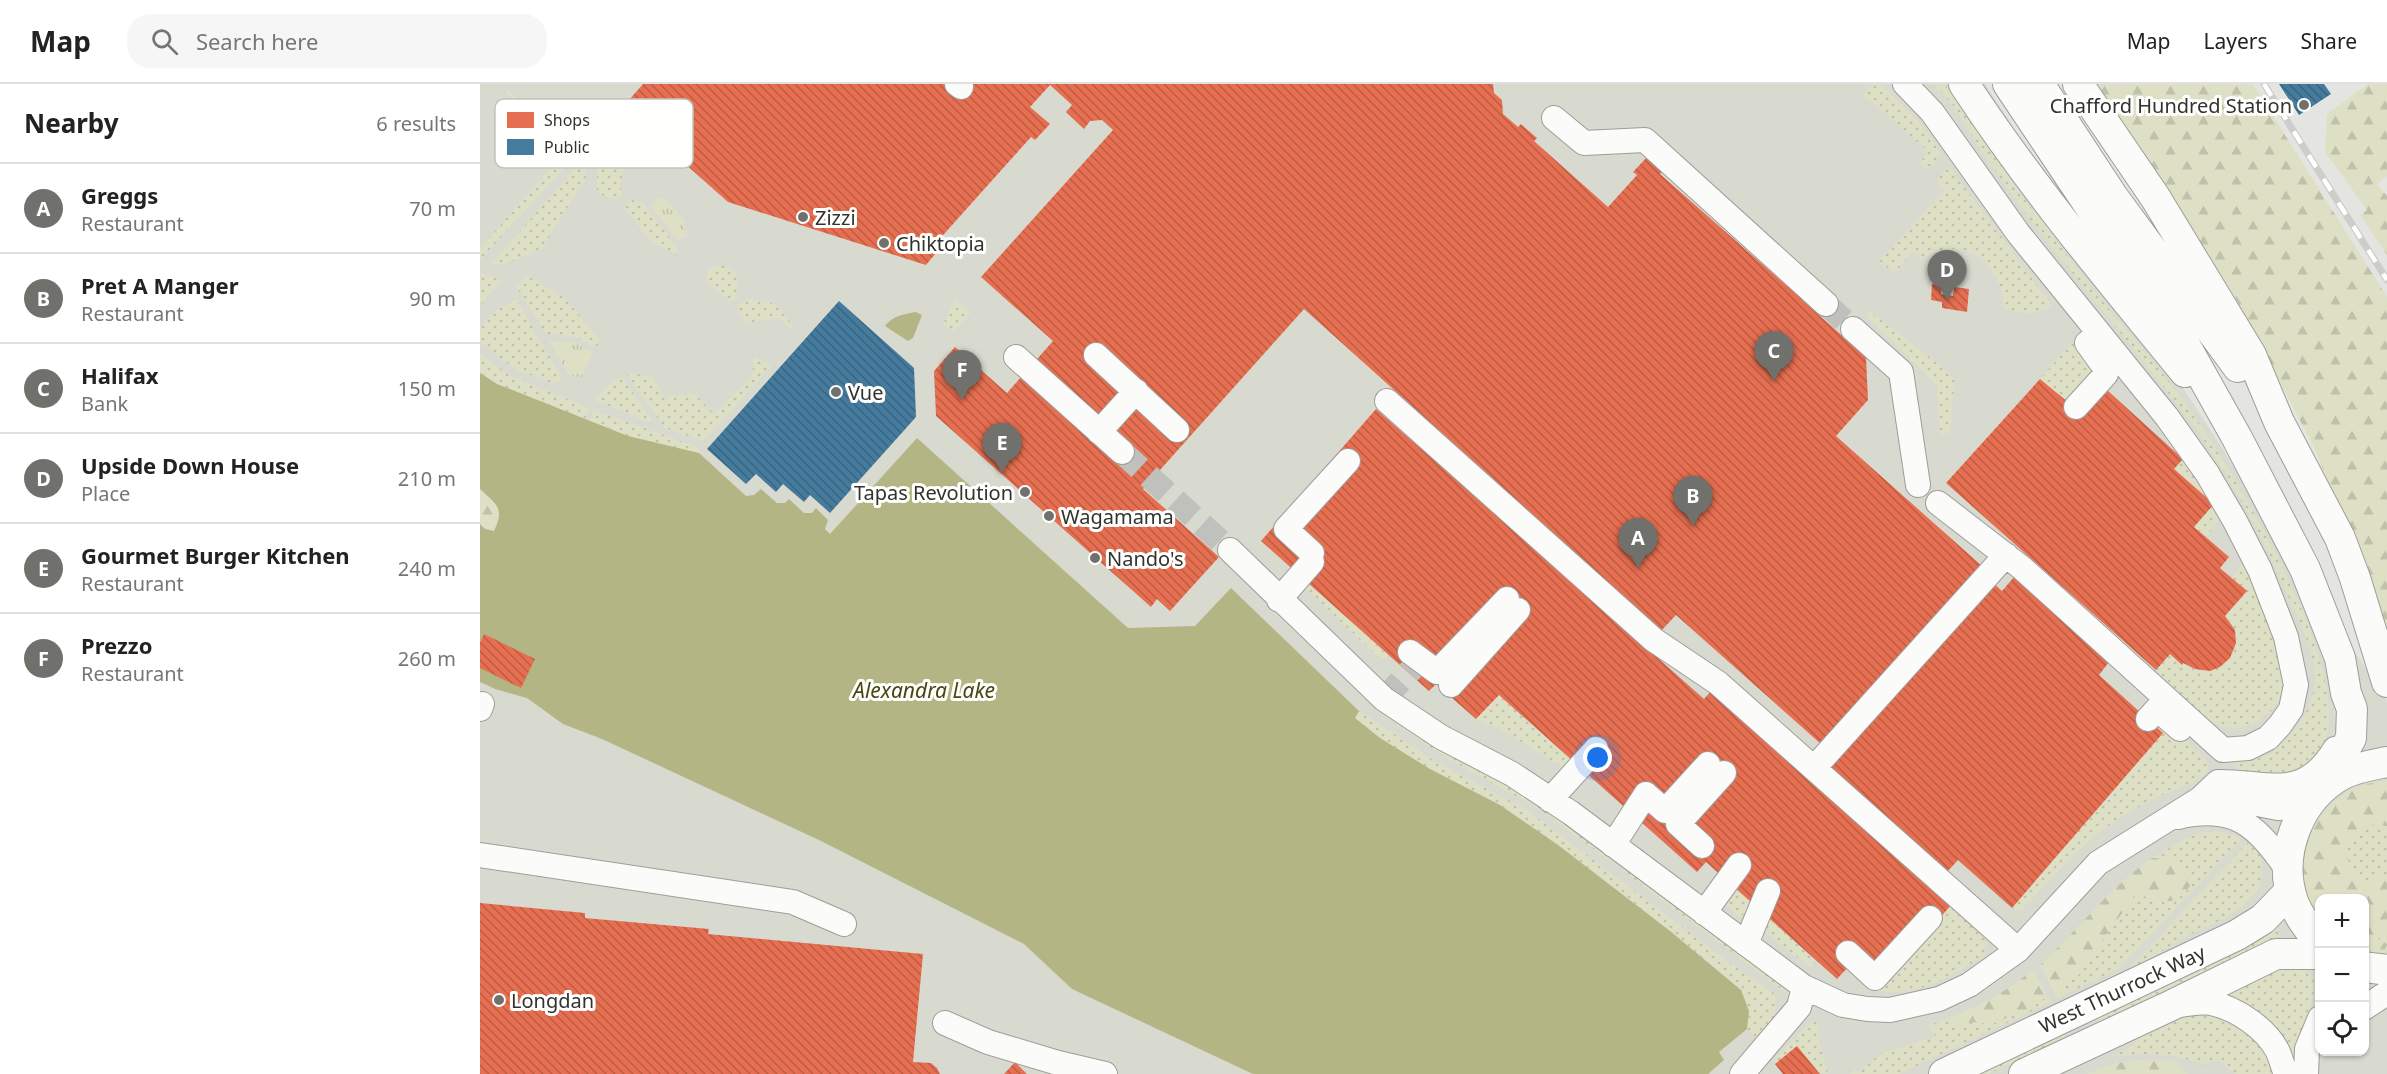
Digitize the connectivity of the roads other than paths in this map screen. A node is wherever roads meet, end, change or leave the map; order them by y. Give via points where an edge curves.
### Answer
1 (1905, 84) edge
2 (1964, 84) edge
3 (2008, 84) edge
4 (2039, 84) edge
5 (2078, 84) edge
6 (1554, 118) dead end
7 (1981, 182) junction
8 (2104, 206) junction
9 (1826, 304) tunnel mouth
10 (1853, 329) tunnel mouth
11 (1096, 355) dead end
12 (1016, 357) dead end
13 (1136, 391) junction
14 (1387, 401) dead end
15 (2076, 407) dead end
16 (2279, 423) junction
17 (1177, 430) dead end
18 (1099, 432) junction
19 (2237, 438) junction
20 (1122, 452) tunnel mouth
21 (1348, 461) dead end
22 (1918, 485) dead end
23 (1938, 503) dead end
24 (1230, 550) tunnel mouth
25 (2006, 555) junction
26 (1279, 600) junction
27 (1410, 652) dead end
28 (2387, 682) edge
29 (1451, 686) dead end
30 (2346, 693) junction
31 (2148, 719) dead end
32 (1596, 750) dead end
33 (2223, 750) junction
34 (2387, 762) edge
35 (1814, 768) junction
36 (2211, 792) junction
37 (2317, 795) junction
38 (1550, 800) junction
39 (2164, 820) junction
40 (1613, 845) junction
41 (1702, 846) dead end
42 (480, 855) edge
43 (1739, 865) dead end
44 (2289, 880) junction
45 (1768, 891) dead end
46 (1704, 913) junction
47 (1930, 918) dead end
48 (844, 924) dead end
49 (2315, 937) edge
50 (1746, 944) junction
51 (2018, 950) junction
52 (1848, 952) dead end
53 (2315, 954) edge
54 (2369, 968) edge
55 (2387, 970) edge
56 (1804, 987) junction
57 (2387, 993) edge
58 (2369, 1005) edge
59 (2170, 1006) junction
60 (945, 1023) dead end
61 (2315, 1028) edge
62 (2322, 1056) edge
63 (1105, 1074) edge
64 (1742, 1074) edge
65 (1944, 1074) edge
66 (2024, 1074) edge
67 (2286, 1074) edge
68 (2306, 1074) edge

1 - 7 street via 1932,112
2 - 19 main road via 2082,247
3 - 8 main road
4 - 8 main road
5 - 16 main road via 2155,197 2251,355
6 - 9 street via 1584,143 1645,140
7 - 15 street via 2017,249 2105,368 2103,379
7 - 33 street via 2167,417 2207,473 2260,570 2286,637 2296,685 2291,708 2268,738 2248,748
8 - 16 main road
8 - 19 main road
10 - 22 street via 1901,372
11 - 13 street
12 - 18 street
13 - 17 street
13 - 18 street
14 - 35 street via 1654,640 1718,683
16 - 28 main road via 2340,538
18 - 20 street
19 - 30 main road via 2305,569 2340,658
21 - 26 street via 1286,529 1312,558
23 - 25 street
24 - 26 street
25 - 33 street
25 - 35 street
26 - 38 street via 1400,711
27 - 29 street via 1437,672 1513,603
30 - 36 street via 2348,726 2326,764 2307,780 2286,787 2244,782
30 - 37 main road via 2352,709 2351,738
31 - 33 street via 2157,709 2194,742
32 - 38 street
33 - 36 street
34 - 37 main road via 2354,769
35 - 51 street
36 - 37 street via 2277,808
36 - 39 street
37 - 44 main road via 2299,818 2288,855
38 - 40 street
39 - 44 street via 2194,813 2230,815 2254,828 2268,842
39 - 51 street via 2098,863
40 - 41 street via 1647,795 1665,811 1716,769 1678,824
40 - 46 street
42 - 48 street via 793,902
43 - 46 street
44 - 49 main road via 2301,918
44 - 65 main road, West Thurrock Way via 2263,919 2237,935
45 - 50 street
46 - 50 street
47 - 52 street via 1875,978
50 - 56 street
51 - 56 street via 1969,985 1940,999 1908,1007 1890,1010 1843,1005
53 - 59 main road, West Thurrock Way via 2276,954
54 - 55 main road
56 - 64 street via 1799,1007
57 - 58 street
59 - 66 main road, West Thurrock Way
59 - 67 street via 2210,1002 2228,1008 2268,1036
60 - 63 street via 988,1042
61 - 68 street via 2307,1049
62 - 68 street

